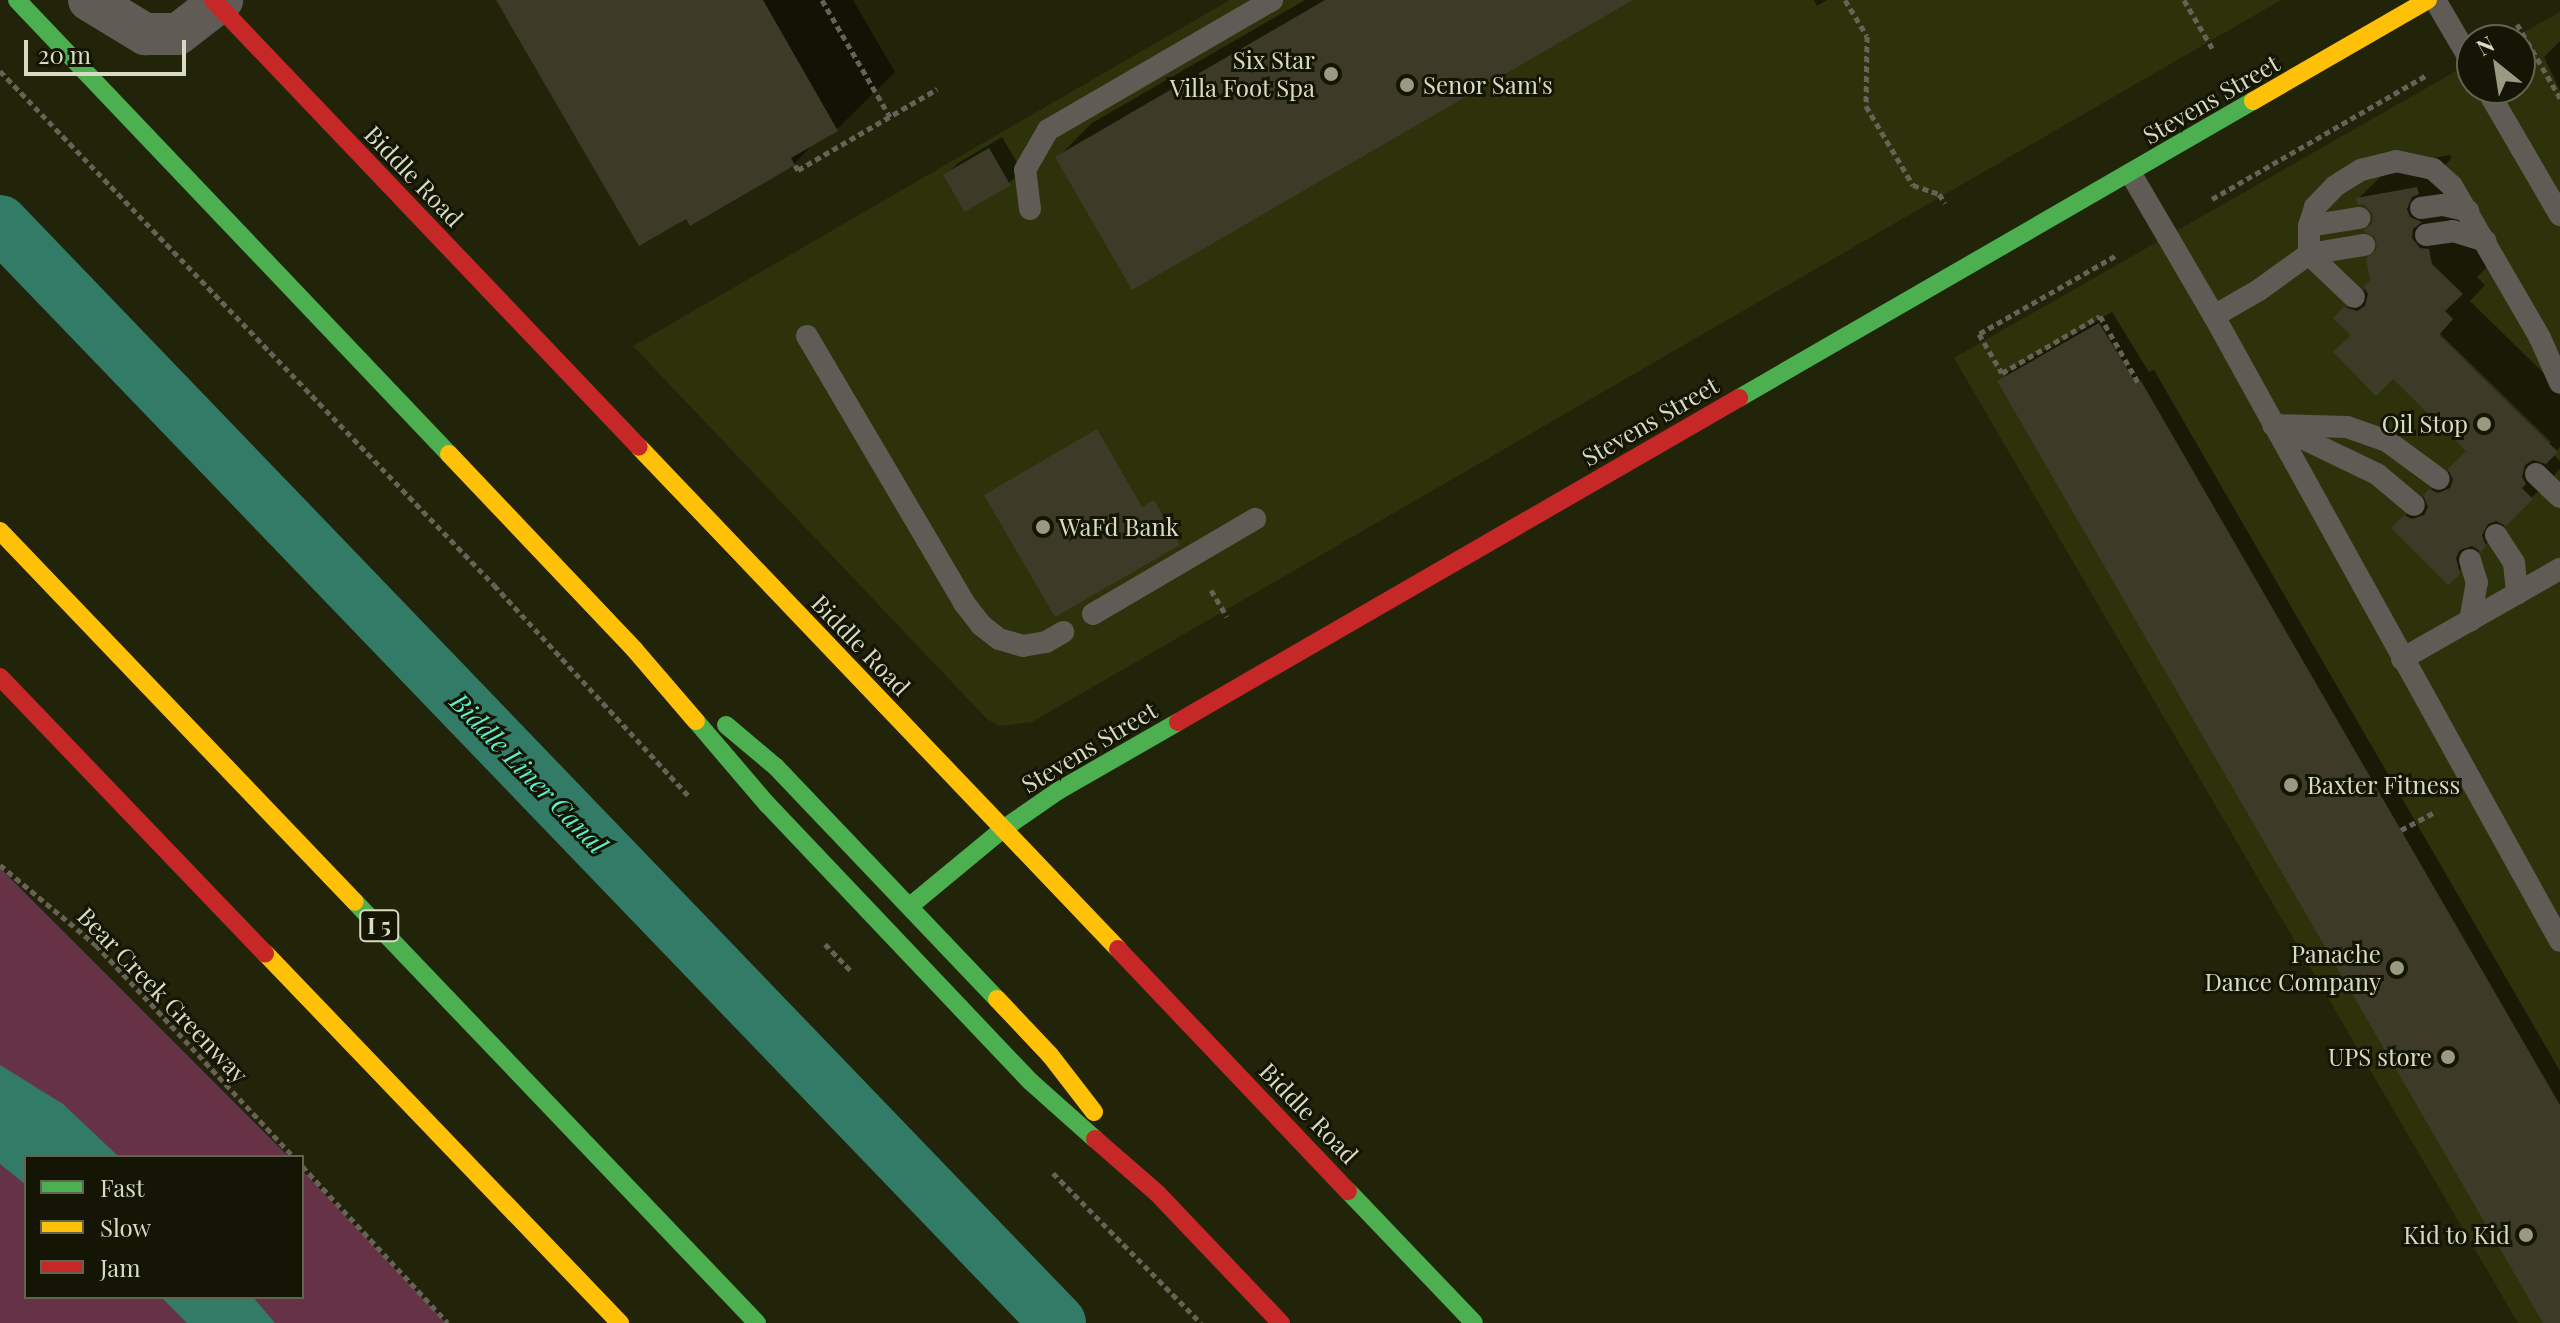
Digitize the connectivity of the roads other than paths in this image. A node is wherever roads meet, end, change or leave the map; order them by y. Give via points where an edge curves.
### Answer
1 (17, 0) edge
2 (89, 0) edge
3 (1272, 0) edge
4 (2428, 0) edge
5 (2435, 0) edge
6 (217, 1) edge
7 (2456, 36) edge
8 (2495, 104) edge
9 (2131, 174) junction
10 (2421, 208) dead end
11 (1030, 209) dead end
12 (2468, 211) junction
13 (2560, 215) edge
14 (2359, 218) dead end
15 (2309, 226) junction
16 (2426, 235) dead end
17 (2485, 241) junction
18 (2364, 245) dead end
19 (2309, 254) junction
20 (2354, 297) dead end
21 (2214, 316) junction
22 (807, 336) dead end
23 (2560, 383) edge
24 (2273, 425) junction
25 (2536, 474) dead end
26 (2439, 479) dead end
27 (2560, 497) edge
28 (2414, 505) dead end
29 (1255, 519) dead end
30 (0, 531) edge
31 (2496, 535) dead end
32 (2470, 560) dead end
33 (2560, 569) edge
34 (2517, 594) junction
35 (1093, 614) dead end
36 (2470, 621) junction
37 (1063, 632) dead end
38 (634, 649) junction
39 (2402, 659) junction
40 (0, 677) edge
41 (1003, 829) junction
42 (910, 906) junction
43 (2560, 941) edge
44 (1157, 1193) junction
45 (620, 1323) edge
46 (757, 1323) edge
47 (1281, 1323) edge
48 (1474, 1323) edge

1 - 38 main road
2 - 6 street via 145,34 178,34
3 - 11 lane via 1048,130 1025,170
4 - 9 main road, Stevens Street
5 - 7 lane
6 - 41 main road, Biddle Road
8 - 13 lane
9 - 21 lane
9 - 41 main road, Stevens Street via 1071,783
10 - 12 lane via 2443,205
12 - 15 lane via 2433,169 2396,161 2361,170 2335,186 2315,207
12 - 17 lane
14 - 15 lane
15 - 19 lane
16 - 17 lane via 2453,231
17 - 23 lane
18 - 19 lane
19 - 20 lane
19 - 21 lane
21 - 24 lane
22 - 37 lane via 981,625 999,639 1023,646
24 - 26 lane via 2347,427 2387,441
24 - 28 lane via 2377,474
24 - 39 lane
25 - 27 lane
29 - 35 lane
30 - 46 main road, I 5
31 - 34 lane via 2514,563
32 - 36 lane via 2477,583
33 - 34 lane
34 - 36 lane
36 - 39 lane
38 - 42 main road via 776,767
38 - 44 main road via 767,804 1031,1082
39 - 43 lane
40 - 45 main road
41 - 42 main road, Stevens Street
41 - 48 main road, Biddle Road
42 - 44 main road via 1050,1055
44 - 47 main road

